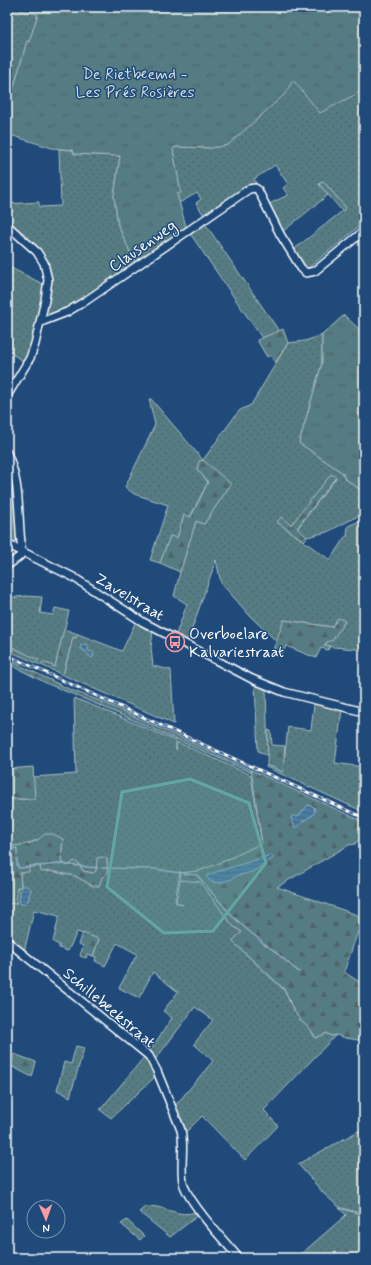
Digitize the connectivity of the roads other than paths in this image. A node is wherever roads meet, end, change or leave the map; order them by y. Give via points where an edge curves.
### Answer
1 (7, 225) edge
2 (364, 231) edge
3 (41, 322) junction
4 (7, 396) edge
5 (7, 453) edge
6 (7, 544) edge
7 (21, 552) junction
8 (7, 566) edge
9 (364, 712) edge
10 (7, 941) edge
11 (239, 1258) edge

1 - 3 street via 37,252 44,263 48,280
2 - 3 street, Clausenweg via 315,271 306,273 280,234 257,189 252,188 244,191 87,300 67,312
3 - 4 street via 30,358
5 - 7 street via 18,492
6 - 7 street, Zavelstraat
7 - 8 street via 20,556
7 - 9 street, Zavelstraat via 73,577 143,622 268,687
10 - 11 street, Schillebeekstraat via 149,1056 181,1130 184,1186 190,1198

